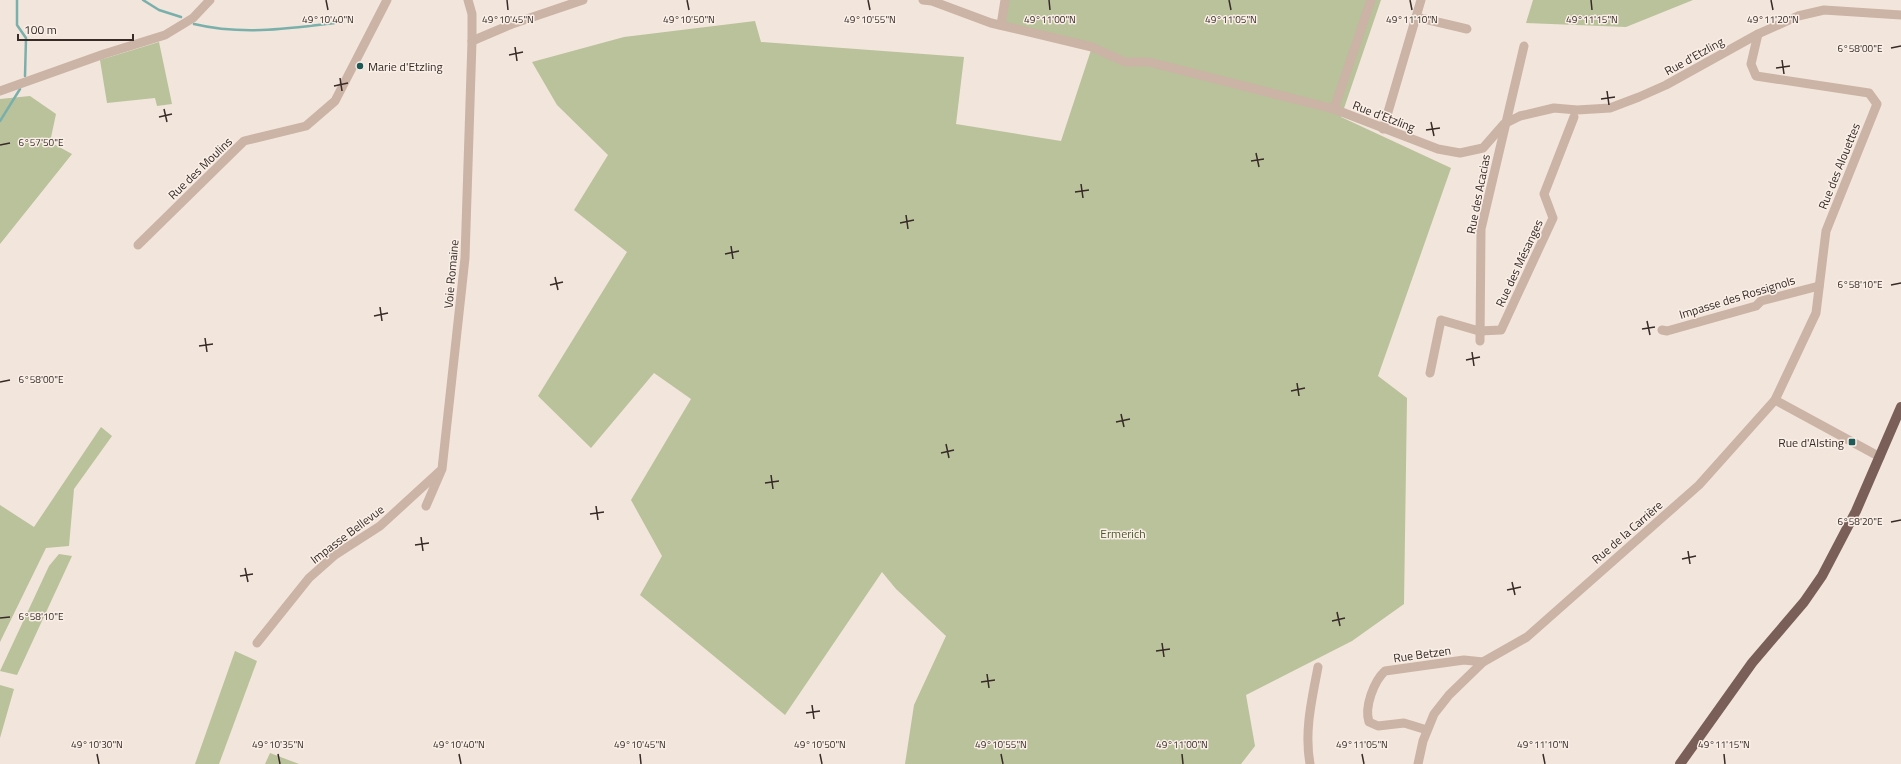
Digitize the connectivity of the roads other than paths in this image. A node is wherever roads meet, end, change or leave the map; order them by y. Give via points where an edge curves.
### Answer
1 (210, 0) edge
2 (387, 0) edge
3 (468, 0) edge
4 (582, 0) edge
5 (927, 0) edge
6 (1005, 0) edge
7 (1371, 0) edge
8 (1420, 0) edge
9 (1901, 15) edge
10 (1416, 17) junction
11 (1001, 25) junction
12 (1467, 29) dead end
13 (1758, 34) junction
14 (472, 40) junction
15 (1524, 46) dead end
16 (0, 91) edge
17 (1334, 109) junction
18 (1574, 117) dead end
19 (1504, 124) junction
20 (1384, 129) junction
21 (138, 245) dead end
22 (1819, 286) junction
23 (1662, 330) dead end
24 (1479, 331) junction
25 (1480, 340) dead end
26 (1430, 373) dead end
27 (1775, 400) junction
28 (1901, 407) edge
29 (1880, 457) junction
30 (442, 469) junction
31 (426, 506) dead end
32 (257, 643) dead end
33 (1483, 662) junction
34 (1318, 667) dead end
35 (1427, 730) junction
36 (1310, 764) edge
37 (1418, 764) edge
38 (1680, 764) edge

1 - 16 street via 193,18 165,35
2 - 21 street, Rue des Moulins via 335,101 306,126 244,141
3 - 14 street, Voie Romaine via 472,14
4 - 14 street
5 - 11 street, Rue d'Etzling
6 - 11 street
7 - 17 street
8 - 10 street
9 - 13 street, Rue d'Etzling via 1824,10 1798,16
10 - 12 street
10 - 20 street
11 - 17 street, Rue d'Etzling via 1092,47 1125,62 1149,62
13 - 19 street, Rue d'Etzling via 1666,85 1610,108 1554,108 1520,116
13 - 22 street, Rue des Alouettes via 1751,64 1756,76 1869,93 1877,104 1826,231
14 - 30 street, Voie Romaine via 465,258
15 - 19 street, Rue des Acacias
17 - 20 street, Rue d'Etzling
18 - 24 street, Rue des Mésanges via 1544,194 1553,218 1502,330
19 - 20 street, Rue d'Etzling via 1483,148 1460,153 1438,149
19 - 24 street, Rue des Acacias via 1481,229
22 - 23 street, Impasse des Rossignols via 1761,300 1756,306 1667,331
22 - 27 street, Rue des Alouettes via 1816,313
24 - 25 street, Rue des Acacias
24 - 26 street via 1441,320
27 - 29 street
27 - 33 street, Rue de la Carrière via 1699,485 1526,637
28 - 29 main road
29 - 38 main road via 1843,539 1822,576 1804,602 1752,663
30 - 31 street, Voie Romaine
30 - 32 street, Impasse Bellevue via 380,526 335,555 309,578
33 - 35 street, Rue de la Carrière via 1434,714
33 - 35 street, Rue Betzen via 1464,660 1385,671 1380,676 1373,687 1367,716 1369,722 1378,726 1404,723
34 - 36 street via 1308,719
35 - 37 street, Rue de la Carrière

